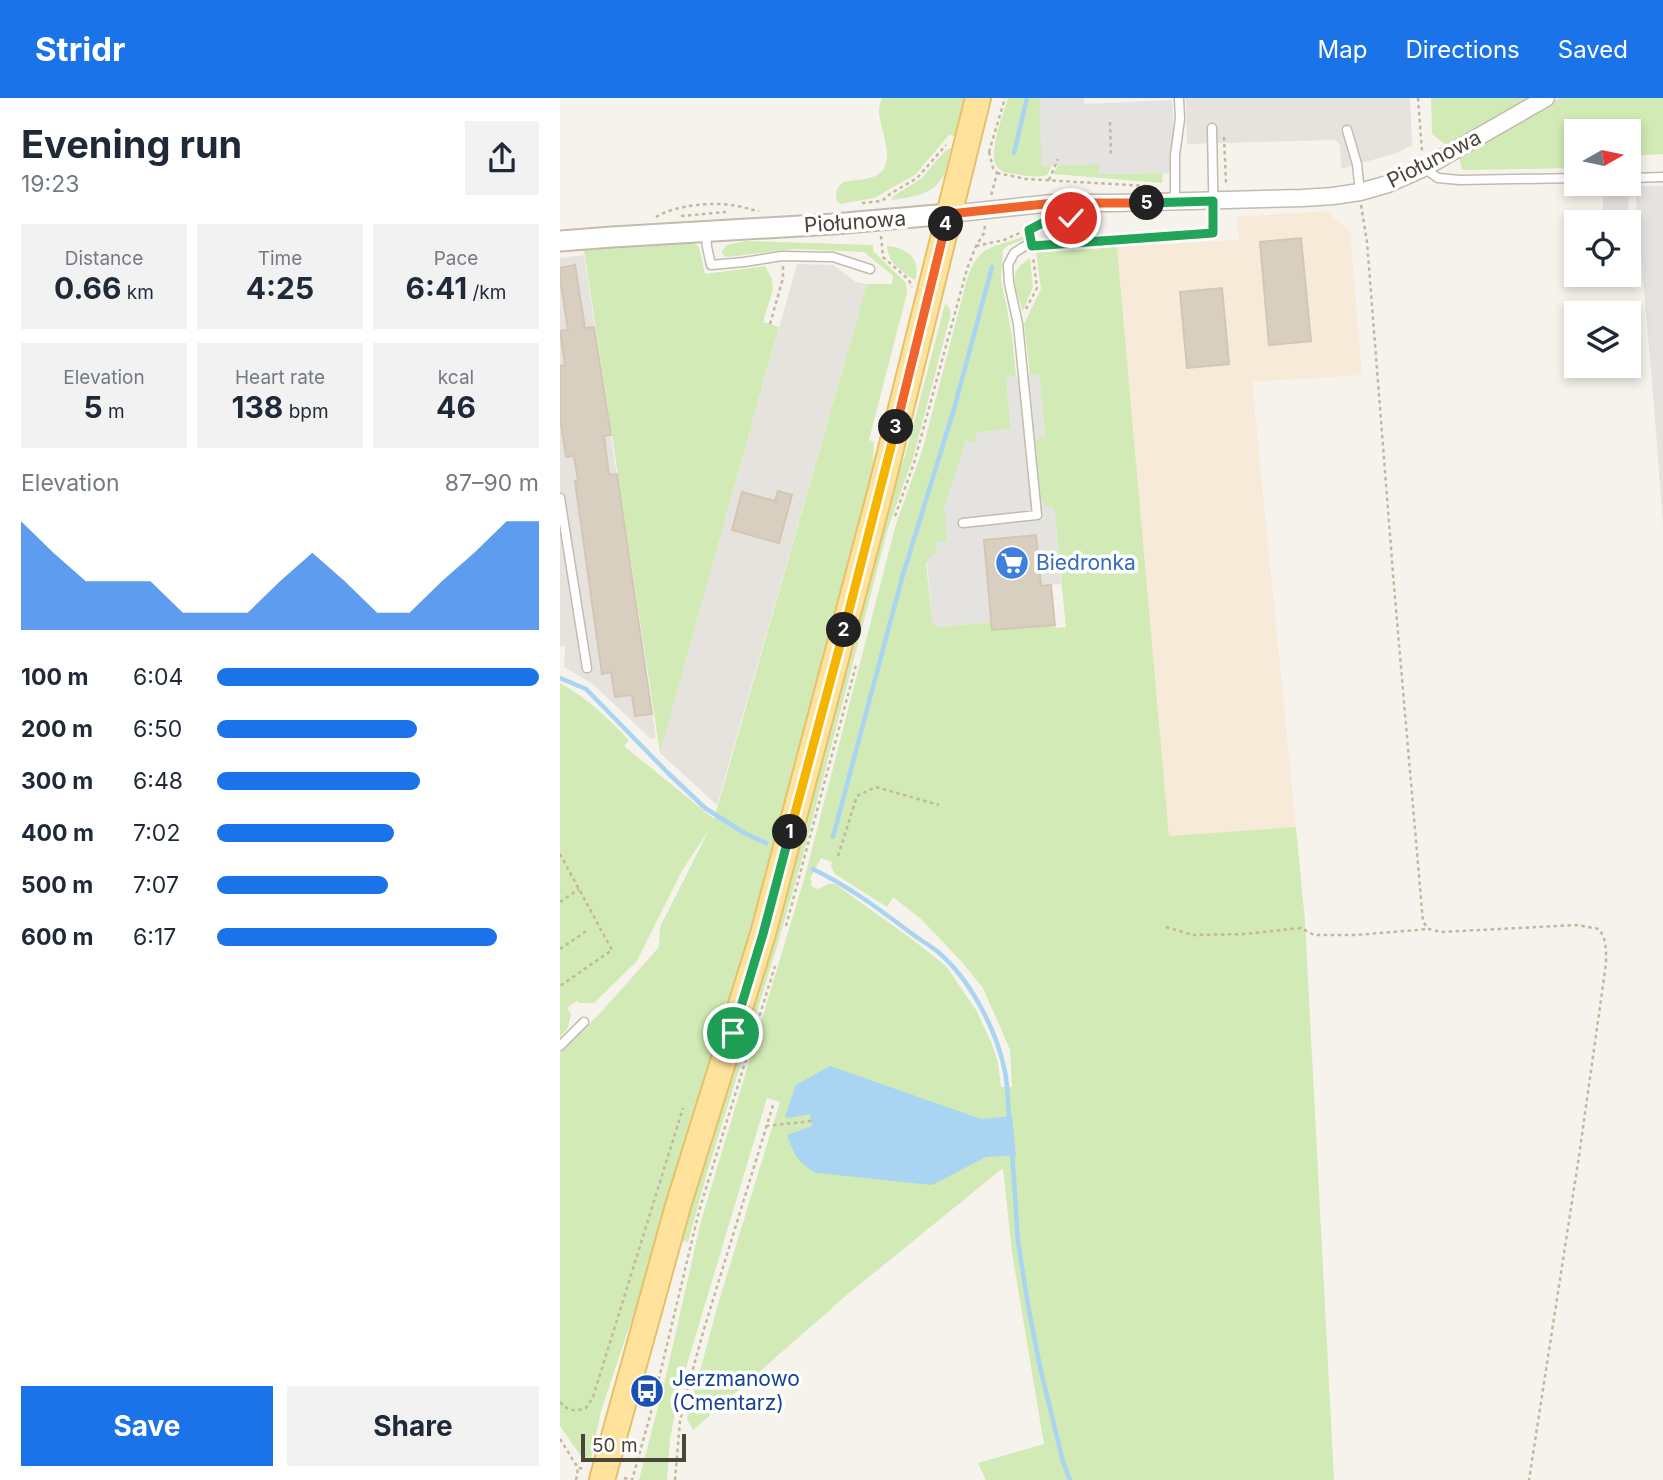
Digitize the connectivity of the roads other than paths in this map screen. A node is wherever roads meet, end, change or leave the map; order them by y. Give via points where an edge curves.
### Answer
1 (978, 98) edge
2 (1179, 98) edge
3 (1546, 98) edge
4 (1212, 128) dead end
5 (1347, 130) dead end
6 (1423, 168) junction
7 (1642, 177) edge
8 (1663, 177) edge
9 (1564, 178) edge
10 (1360, 192) junction
11 (1213, 201) junction
12 (1175, 202) junction
13 (949, 214) junction
14 (706, 231) junction
15 (560, 241) edge
16 (870, 269) dead end
17 (560, 498) edge
18 (963, 523) dead end
19 (587, 668) dead end
20 (584, 1022) dead end
21 (560, 1046) edge
22 (602, 1480) edge

1 - 13 main road
2 - 12 lane
3 - 6 street, Piołunowa
4 - 11 lane
5 - 10 lane
6 - 9 lane via 1438,178 1460,180
6 - 10 street, Piołunowa
7 - 8 lane
10 - 11 street, Piołunowa
11 - 12 street, Piołunowa
11 - 18 lane via 1213,233 1025,246 1014,253 1008,265 1009,283 1018,324 1037,515
12 - 13 street, Piołunowa via 1054,203
13 - 14 street, Piołunowa
13 - 22 main road via 763,934 678,1206
14 - 15 street, Piołunowa
14 - 16 lane via 712,265 782,256 833,257
17 - 19 lane
20 - 21 lane

